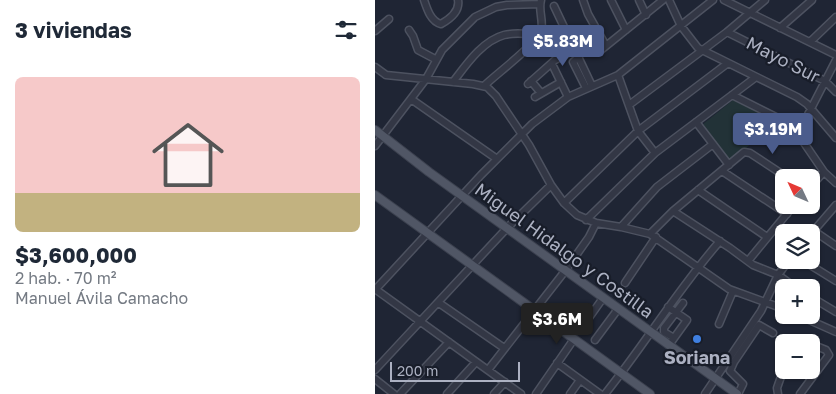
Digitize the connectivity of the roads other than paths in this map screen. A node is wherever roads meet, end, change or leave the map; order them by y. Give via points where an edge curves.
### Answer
1 (424, 0) edge
2 (458, 0) edge
3 (583, 0) edge
4 (611, 0) edge
5 (639, 0) edge
6 (663, 0) edge
7 (669, 0) edge
8 (713, 0) edge
9 (724, 0) edge
10 (765, 0) edge
11 (812, 0) edge
12 (541, 2) edge
13 (554, 6) dead end
14 (750, 13) junction
15 (646, 15) junction
16 (836, 17) edge
17 (389, 19) dead end
18 (681, 26) junction
19 (780, 28) junction
20 (409, 30) dead end
21 (626, 30) junction
22 (375, 31) edge
23 (727, 32) junction
24 (539, 35) junction
25 (810, 42) junction
26 (702, 50) junction
27 (568, 53) dead end
28 (836, 56) edge
29 (435, 60) junction
30 (836, 60) edge
31 (728, 63) junction
32 (552, 64) junction
33 (375, 67) edge
34 (618, 75) junction
35 (756, 77) junction
36 (426, 79) junction
37 (825, 81) junction
38 (453, 82) junction
39 (561, 82) junction
40 (484, 86) junction
41 (589, 87) junction
42 (836, 92) edge
43 (732, 96) junction
44 (568, 97) junction
45 (411, 99) junction
46 (629, 105) junction
47 (811, 110) junction
48 (696, 122) junction
49 (375, 130) edge
50 (638, 130) junction
51 (521, 134) junction
52 (798, 134) junction
53 (383, 136) junction
54 (836, 138) edge
55 (713, 144) junction
56 (375, 146) edge
57 (655, 153) junction
58 (497, 159) junction
59 (729, 165) junction
60 (775, 169) edge
61 (722, 171) junction
62 (824, 172) junction
63 (820, 176) edge
64 (836, 183) edge
65 (551, 185) junction
66 (698, 190) junction
67 (375, 195) edge
68 (463, 196) junction
69 (564, 204) junction
70 (836, 205) edge
71 (775, 206) edge
72 (673, 211) junction
73 (787, 214) edge
74 (586, 220) junction
75 (596, 223) junction
76 (820, 224) edge
77 (621, 227) junction
78 (507, 228) junction
79 (428, 233) junction
80 (653, 236) junction
81 (820, 236) edge
82 (767, 237) junction
83 (720, 241) junction
84 (836, 246) edge
85 (748, 261) junction
86 (473, 266) junction
87 (698, 266) junction
88 (782, 269) edge
89 (817, 269) edge
90 (565, 271) junction
91 (778, 275) junction
92 (784, 279) edge
93 (836, 281) edge
94 (625, 283) dead end
95 (375, 289) edge
96 (733, 291) junction
97 (603, 298) junction
98 (683, 302) dead end
99 (765, 302) junction
100 (820, 302) edge
101 (439, 303) junction
102 (775, 306) edge
103 (668, 307) junction
104 (618, 309) junction
105 (534, 310) junction
106 (676, 312) junction
107 (836, 312) edge
108 (421, 322) junction
109 (719, 324) dead end
110 (756, 324) junction
111 (819, 324) edge
112 (581, 329) dead end
113 (650, 331) junction
114 (836, 332) edge
115 (772, 334) dead end
116 (674, 338) junction
117 (574, 339) junction
118 (595, 340) dead end
119 (449, 342) junction
120 (669, 345) junction
121 (820, 347) edge
122 (504, 348) junction
123 (476, 362) junction
124 (557, 363) junction
125 (820, 368) edge
126 (375, 370) edge
127 (488, 370) junction
128 (622, 373) junction
129 (715, 378) junction
130 (375, 379) edge
131 (780, 379) edge
132 (811, 379) edge
133 (581, 380) junction
134 (505, 382) junction
135 (394, 394) edge
136 (400, 394) edge
137 (447, 394) edge
138 (494, 394) edge
139 (521, 394) edge
140 (536, 394) edge
141 (570, 394) edge
142 (600, 394) edge
143 (605, 394) edge
144 (650, 394) edge
145 (705, 394) edge
146 (737, 394) edge
147 (778, 394) edge
148 (800, 394) edge

1 - 2 street via 436,22 441,24 458,10
3 - 21 street via 604,48
4 - 21 street
5 - 15 street
6 - 15 street
7 - 18 street
8 - 18 street
9 - 14 street
10 - 14 street
11 - 19 street
12 - 24 street
12 - 29 street via 485,11 451,39
13 - 41 street via 579,57
14 - 19 street
14 - 23 street
15 - 21 street
16 - 25 street
17 - 22 street
18 - 26 street
18 - 34 street
19 - 25 street
20 - 29 street via 418,50
23 - 26 street
23 - 37 street, Mayo Sur
24 - 38 street via 512,34 497,38 474,56
24 - 40 street
25 - 28 street
26 - 31 street
26 - 46 street
27 - 32 street
29 - 36 street
30 - 37 street
31 - 35 street
31 - 50 street
32 - 39 street
32 - 39 street via 530,83 538,95
33 - 36 street via 386,75
34 - 41 street
34 - 46 street
35 - 43 street
35 - 47 street via 797,97
36 - 38 street
36 - 45 street
37 - 42 street, Mayo Sur
37 - 47 street
38 - 40 street
39 - 44 street
40 - 51 street via 495,96
41 - 44 street
43 - 48 street
43 - 52 street via 788,123
44 - 51 street
45 - 53 street
45 - 58 street
46 - 50 street
47 - 52 street
47 - 54 street
48 - 55 street
48 - 57 street
49 - 53 main road, Miguel Hidalgo y Costilla
50 - 57 street
50 - 69 street
51 - 58 street
51 - 65 street
52 - 62 street
53 - 56 street
53 - 68 main road, Miguel Hidalgo y Costilla
55 - 59 street
55 - 77 street via 657,187
57 - 74 street
58 - 68 street
59 - 60 street via 747,151
59 - 61 street
61 - 66 street
61 - 71 street
62 - 63 street
62 - 64 street
65 - 69 street
65 - 78 street
66 - 72 street
66 - 82 street
67 - 79 main road
68 - 78 main road, Miguel Hidalgo y Costilla
68 - 79 street
69 - 74 street
70 - 76 street
72 - 80 street
72 - 83 street
73 - 82 street
74 - 75 street
75 - 77 street
75 - 90 street
77 - 80 street
78 - 86 street
78 - 90 main road, Miguel Hidalgo y Costilla
79 - 86 main road
79 - 95 street
80 - 87 street
80 - 94 street
81 - 84 street
82 - 85 street
83 - 85 street
83 - 87 street
85 - 91 street
86 - 101 street
86 - 105 main road
87 - 96 street
87 - 103 street
88 - 91 street
89 - 93 street
90 - 97 main road, Miguel Hidalgo y Costilla
90 - 105 street
91 - 92 street
91 - 99 street
95 - 108 street
96 - 99 street
96 - 109 street
97 - 104 main road, Miguel Hidalgo y Costilla
97 - 112 street
98 - 106 street
99 - 102 street
99 - 110 street
100 - 107 street
101 - 108 street
101 - 122 street
103 - 106 street
103 - 113 street
104 - 113 main road, Miguel Hidalgo y Costilla
104 - 118 street
105 - 117 main road
105 - 122 street
106 - 116 street via 664,330
106 - 116 street via 687,320
108 - 119 street
108 - 126 street
110 - 115 street
110 - 129 street
110 - 146 street via 730,369 743,384
111 - 114 street
113 - 120 main road, Miguel Hidalgo y Costilla
113 - 128 street
116 - 120 street
117 - 124 street
117 - 128 main road
119 - 123 street
119 - 136 street
120 - 129 main road, Miguel Hidalgo y Costilla
121 - 125 street via 829,356
122 - 127 street
123 - 127 street
123 - 137 street
124 - 133 street
124 - 140 street
127 - 134 street
128 - 143 street
128 - 144 main road
129 - 145 street
129 - 146 main road, Miguel Hidalgo y Costilla
130 - 135 street
131 - 147 street
132 - 148 street
133 - 141 street
133 - 142 street
134 - 138 street
134 - 139 street

